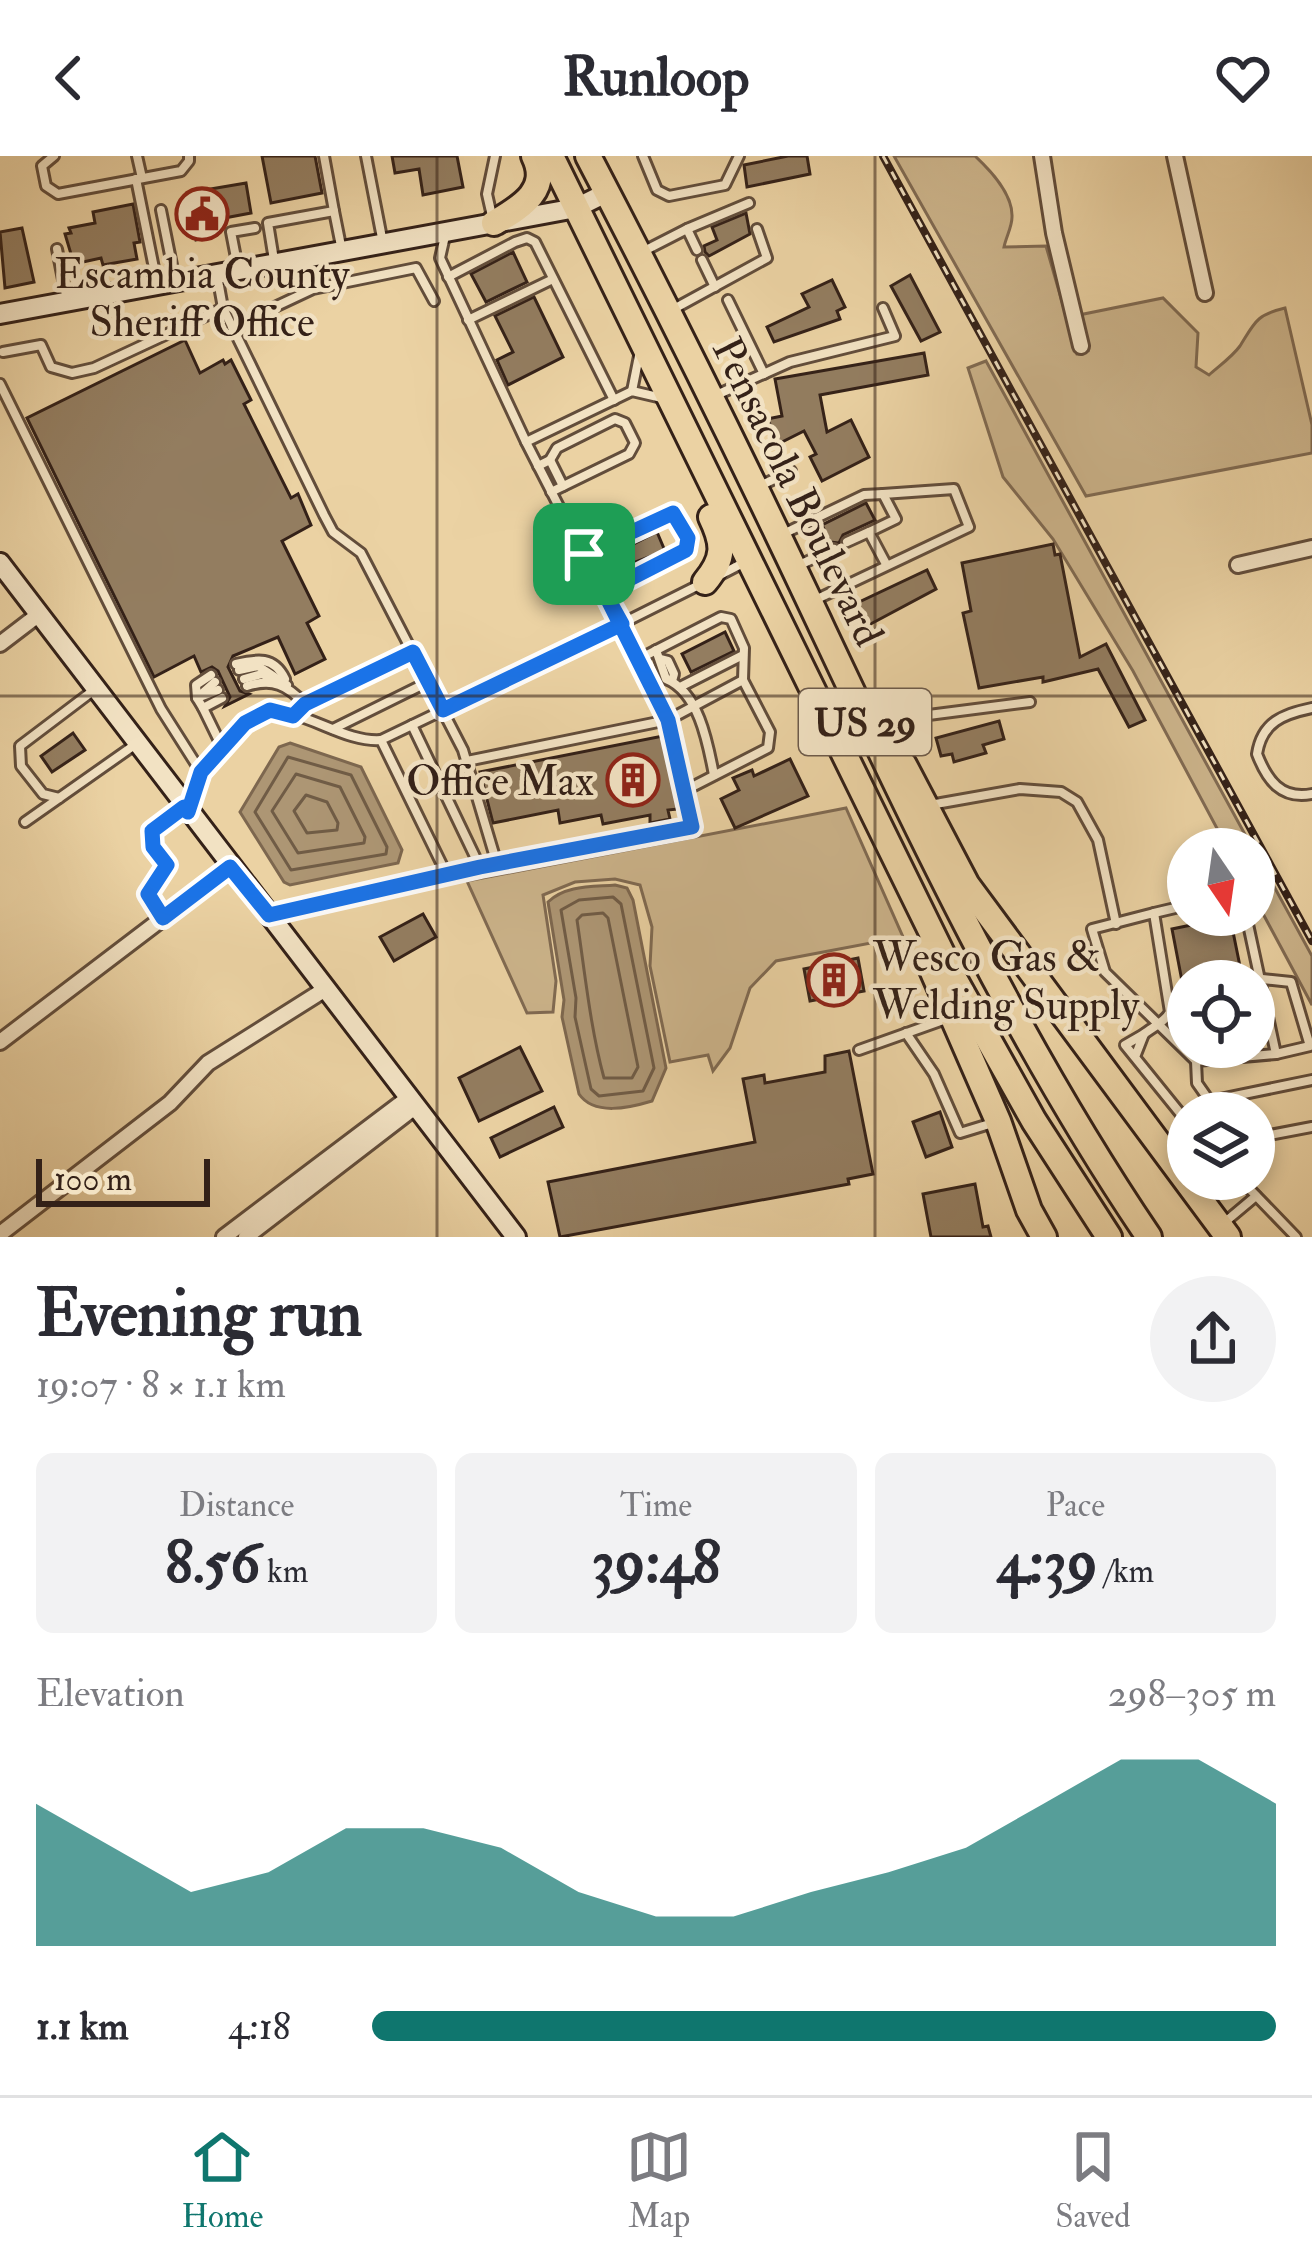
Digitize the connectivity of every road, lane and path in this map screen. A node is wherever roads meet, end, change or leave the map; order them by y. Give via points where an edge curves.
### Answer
1 (54, 156) edge
2 (137, 156) edge
3 (188, 156) edge
4 (324, 156) edge
5 (366, 156) edge
6 (495, 156) edge
7 (534, 156) edge
8 (550, 156) edge
9 (643, 156) edge
10 (739, 156) edge
11 (1042, 156) edge
12 (1175, 156) edge
13 (584, 157) edge
14 (139, 178) junction
15 (608, 192) junction
16 (748, 203) dead end
17 (576, 208) junction
18 (161, 210) dead end
19 (334, 211) junction
20 (494, 223) junction
21 (255, 228) dead end
22 (687, 229) junction
23 (757, 229) dead end
24 (446, 232) junction
25 (382, 244) junction
26 (57, 249) dead end
27 (697, 250) dead end
28 (342, 251) junction
29 (639, 253) junction
30 (702, 260) dead end
31 (274, 263) junction
32 (238, 269) junction
33 (217, 273) junction
34 (448, 277) junction
35 (553, 278) junction
36 (166, 283) junction
37 (715, 286) junction
38 (1204, 293) dead end
39 (728, 300) dead end
40 (434, 301) dead end
41 (68, 302) junction
42 (223, 308) junction
43 (883, 308) dead end
44 (668, 312) junction
45 (0, 314) edge
46 (468, 320) junction
47 (232, 327) junction
48 (0, 336) edge
49 (642, 343) junction
50 (1081, 346) dead end
51 (2, 353) edge
52 (764, 374) junction
53 (0, 384) edge
54 (632, 391) junction
55 (711, 397) junction
56 (614, 400) junction
57 (669, 400) junction
58 (558, 427) junction
59 (685, 430) junction
60 (526, 442) junction
61 (571, 444) junction
62 (739, 454) junction
63 (550, 460) junction
64 (538, 466) junction
65 (791, 471) dead end
66 (563, 486) junction
67 (755, 488) junction
68 (551, 492) junction
69 (884, 494) junction
70 (869, 532) junction
71 (778, 536) junction
72 (847, 542) dead end
73 (597, 548) junction
74 (1312, 548) edge
75 (834, 549) dead end
76 (584, 554) junction
77 (749, 561) junction
78 (0, 563) edge
79 (886, 564) junction
80 (1238, 565) dead end
81 (794, 568) junction
82 (705, 582) junction
83 (616, 586) junction
84 (604, 592) junction
85 (810, 603) junction
86 (38, 615) junction
87 (622, 624) junction
88 (0, 644) edge
89 (413, 652) junction
90 (744, 652) junction
91 (658, 654) junction
92 (639, 659) junction
93 (743, 680) junction
94 (428, 682) junction
95 (676, 684) junction
96 (287, 685) junction
97 (216, 687) junction
98 (96, 689) junction
99 (197, 698) junction
100 (1030, 702) dead end
101 (305, 704) junction
102 (692, 705) junction
103 (203, 708) junction
104 (1312, 708) edge
105 (443, 710) junction
106 (293, 716) junction
107 (668, 720) junction
108 (412, 725) junction
109 (333, 729) junction
110 (878, 737) junction
111 (381, 740) junction
112 (137, 743) junction
113 (223, 749) junction
114 (467, 761) junction
115 (201, 772) junction
116 (714, 775) junction
117 (684, 791) junction
118 (1312, 794) edge
119 (862, 796) junction
120 (59, 798) junction
121 (925, 806) junction
122 (186, 810) junction
123 (25, 823) dead end
124 (497, 864) junction
125 (230, 867) junction
126 (480, 867) junction
127 (447, 875) junction
128 (1167, 910) edge
129 (1154, 913) junction
130 (269, 915) junction
131 (163, 918) junction
132 (1116, 924) junction
133 (1275, 980) edge
134 (327, 988) junction
135 (950, 1017) junction
136 (0, 1021) edge
137 (1156, 1025) junction
138 (906, 1033) junction
139 (1144, 1034) junction
140 (1167, 1035) edge
141 (5, 1038) edge
142 (1311, 1047) edge
143 (860, 1049) dead end
144 (1275, 1049) edge
145 (1276, 1054) joint
146 (1135, 1058) junction
147 (1312, 1080) edge
148 (1254, 1092) edge
149 (1167, 1097) edge
150 (412, 1102) junction
151 (998, 1121) junction
152 (1312, 1127) edge
153 (1275, 1134) edge
154 (1011, 1156) junction
155 (1252, 1200) edge
156 (1260, 1200) edge
157 (1224, 1232) edge
158 (0, 1234) edge
159 (224, 1237) edge
160 (246, 1237) edge
161 (516, 1237) edge
162 (1044, 1237) edge
163 (1059, 1237) edge
164 (1109, 1237) edge
165 (1149, 1237) edge
166 (1296, 1237) edge

1 - 14 lane via 42,166 46,186 58,194
2 - 14 lane
3 - 14 lane via 181,171
4 - 19 lane
5 - 25 lane
6 - 20 lane via 487,194
7 - 20 highway via 538,182 530,201
8 - 17 highway, Pensacola Boulevard / US 29
9 - 10 lane via 657,190 669,196 725,185
11 - 50 street
12 - 38 street
13 - 15 highway via 585,185
14 - 36 lane
15 - 17 main road
15 - 29 highway, Pensacola Boulevard / US 29
16 - 22 lane
17 - 20 main road
17 - 49 highway, Pensacola Boulevard / US 29
17 - 62 highway via 593,206 605,216 704,418
18 - 36 lane
19 - 28 lane
19 - 31 lane via 268,224
20 - 24 main road
21 - 32 lane via 231,232
22 - 27 lane
22 - 29 lane
23 - 37 lane via 767,258
24 - 25 main road
24 - 34 lane via 440,258
25 - 28 main road
26 - 41 lane
28 - 31 main road
29 - 44 highway, Pensacola Boulevard / US 29
30 - 37 lane
31 - 32 main road
32 - 33 main road
33 - 36 main road
33 - 42 lane
34 - 35 lane via 527,238
34 - 46 lane
35 - 46 lane
35 - 56 lane
36 - 41 main road
37 - 44 lane
39 - 52 lane
40 - 47 lane via 416,268 313,289
41 - 45 main road
42 - 47 lane
42 - 51 lane via 72,373 51,368 41,345
43 - 52 lane via 895,336
44 - 55 highway, Pensacola Boulevard / US 29
46 - 60 lane
47 - 89 lane via 333,532 361,553
48 - 51 lane
49 - 54 lane
49 - 57 highway, Pensacola Boulevard / US 29
52 - 55 lane
53 - 115 lane via 161,709
54 - 56 lane
54 - 57 lane
55 - 62 highway, Pensacola Boulevard / US 29
56 - 58 lane
57 - 59 highway, Pensacola Boulevard / US 29
58 - 60 lane
58 - 61 lane
59 - 77 highway, Pensacola Boulevard / US 29
59 - 82 highway via 685,463 723,542
60 - 64 lane
61 - 63 lane
61 - 66 lane via 615,419 635,443
62 - 67 highway, Pensacola Boulevard / US 29
63 - 64 lane
63 - 66 lane
64 - 68 lane
65 - 67 lane
66 - 68 lane
67 - 71 highway, Pensacola Boulevard / US 29
68 - 76 lane
69 - 70 lane via 896,519
69 - 71 lane via 864,495
69 - 79 lane via 954,489 969,527
70 - 72 lane
70 - 79 lane
71 - 81 highway, Pensacola Boulevard / US 29
73 - 76 lane
73 - 83 lane
73 - 83 lane via 677,515 686,550
74 - 80 street
75 - 81 lane
76 - 84 lane
77 - 82 lane
77 - 110 highway via 771,566 784,581 853,724
77 - 119 highway, Pensacola Boulevard / US 29
78 - 86 main road
79 - 85 lane
81 - 85 highway, Pensacola Boulevard / US 29
82 - 87 lane
83 - 84 lane
84 - 87 lane
85 - 110 highway, Pensacola Boulevard / US 29
86 - 88 street
86 - 98 main road
87 - 92 lane
87 - 105 lane
89 - 94 lane
89 - 101 lane
90 - 91 lane via 726,616
90 - 93 lane
90 - 95 lane
91 - 92 lane
91 - 95 lane via 666,679
92 - 107 lane
93 - 102 lane
93 - 116 lane via 771,742
94 - 105 lane
94 - 109 lane
95 - 102 lane
96 - 96 lane via 261,682 242,675 258,666
96 - 101 lane
97 - 99 lane
97 - 99 lane via 196,685
97 - 103 lane
98 - 112 main road
98 - 120 lane via 20,746 21,766 43,794
99 - 103 lane
100 - 110 lane via 914,717
101 - 106 lane
102 - 107 lane
102 - 116 lane
103 - 113 lane
104 - 118 lane via 1268,726 1257,754 1280,790
105 - 108 lane
105 - 114 lane
106 - 109 lane
106 - 113 lane via 257,714
107 - 114 lane
107 - 117 lane
108 - 111 lane
108 - 126 lane
109 - 111 lane
110 - 121 highway
110 - 165 highway, Pensacola Boulevard / US 29 via 1022,1035
111 - 127 lane
112 - 120 lane
112 - 122 main road
113 - 115 lane
114 - 124 lane
115 - 122 lane
116 - 117 lane
117 - 124 lane via 692,827
119 - 135 highway
119 - 164 highway, Pensacola Boulevard / US 29 via 989,1046
120 - 123 lane
121 - 132 lane via 1020,789 1061,792 1077,802 1099,840
121 - 157 highway via 967,885
122 - 125 main road
122 - 131 lane via 150,837 167,865 148,894
124 - 126 lane
125 - 130 main road
125 - 131 street
126 - 127 lane
127 - 130 lane
128 - 129 lane
129 - 132 lane
129 - 137 lane via 1170,1012
130 - 134 main road
131 - 141 street
132 - 137 lane via 1092,929 1100,962
133 - 142 lane via 1291,982
134 - 150 main road
134 - 158 street via 208,1064 170,1103
135 - 138 lane
135 - 151 highway
136 - 141 street
137 - 139 lane
137 - 140 lane
138 - 143 lane
138 - 151 lane via 960,1133
139 - 146 lane
139 - 146 lane via 1125,1045
142 - 145 lane
144 - 145 lane
146 - 149 lane
147 - 148 lane
150 - 159 street
150 - 160 street
150 - 161 main road
151 - 154 highway
152 - 153 lane
154 - 162 highway
154 - 163 highway
155 - 157 lane
156 - 166 lane

